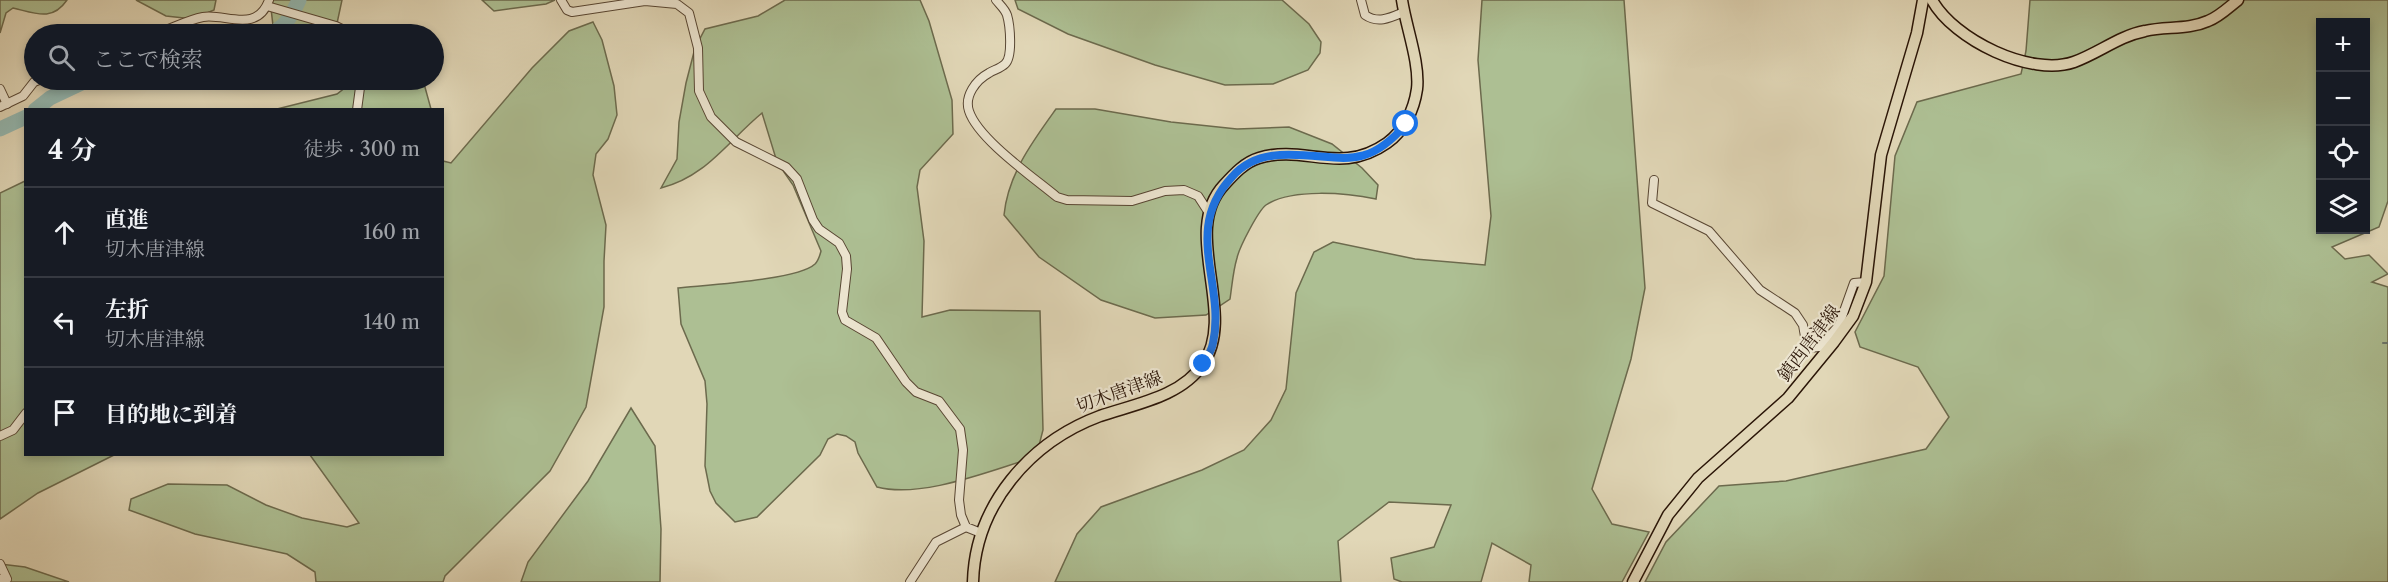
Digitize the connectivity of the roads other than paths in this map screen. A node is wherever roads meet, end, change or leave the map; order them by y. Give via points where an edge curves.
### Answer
1 (561, 0) edge
2 (996, 0) edge
3 (1361, 0) edge
4 (1402, 0) edge
5 (1923, 0) edge
6 (1932, 0) edge
7 (2238, 0) edge
8 (268, 3) edge
9 (1404, 12) junction
10 (184, 24) edge
11 (329, 24) edge
12 (0, 88) edge
13 (28, 90) edge
14 (360, 90) edge
15 (3, 105) edge
16 (357, 108) edge
17 (1654, 180) dead end
18 (1209, 213) junction
19 (1866, 282) junction
20 (24, 416) edge
21 (0, 436) edge
22 (966, 527) junction
23 (981, 533) junction
24 (0, 564) edge
25 (0, 579) edge
26 (910, 582) edge
27 (973, 582) edge
28 (1633, 582) edge

1 - 22 street via 572,12 645,1 677,4 689,13 698,48 699,91 711,117 736,142 786,167 797,179 813,220 839,243 846,256 844,320 876,338 906,382 916,392 939,401 960,429 963,450 959,500
2 - 18 street via 1006,13 1009,58 971,90 968,108 972,119 1006,155 1057,197 1067,200 1132,201 1184,190 1198,196
3 - 9 street via 1365,15 1372,20
4 - 9 main road, 切木唐津線
5 - 19 main road, 鎮西唐津線 via 1881,155
6 - 7 main road via 1974,41 2016,59 2054,66 2074,62 2145,31 2210,21
8 - 10 street via 257,16 246,20 204,17
8 - 11 street
9 - 18 main road, 切木唐津線 via 1417,88 1406,124 1393,139 1360,158 1259,158 1237,170 1219,190
12 - 15 street
13 - 15 street
14 - 16 street
17 - 19 street via 1652,203 1709,231 1761,290 1795,313 1808,348 1820,347 1839,325 1854,283
18 - 23 main road, 切木唐津線 via 1207,239 1215,322 1213,345 1203,364 1190,380 1170,393 1072,427 1048,443 1000,493
19 - 28 main road, 鎮西唐津線 via 1853,316 1788,398 1698,478 1668,515
20 - 21 street via 13,430
22 - 23 street
22 - 26 street via 936,542
23 - 27 main road, 切木唐津線
24 - 25 street via 7,579

